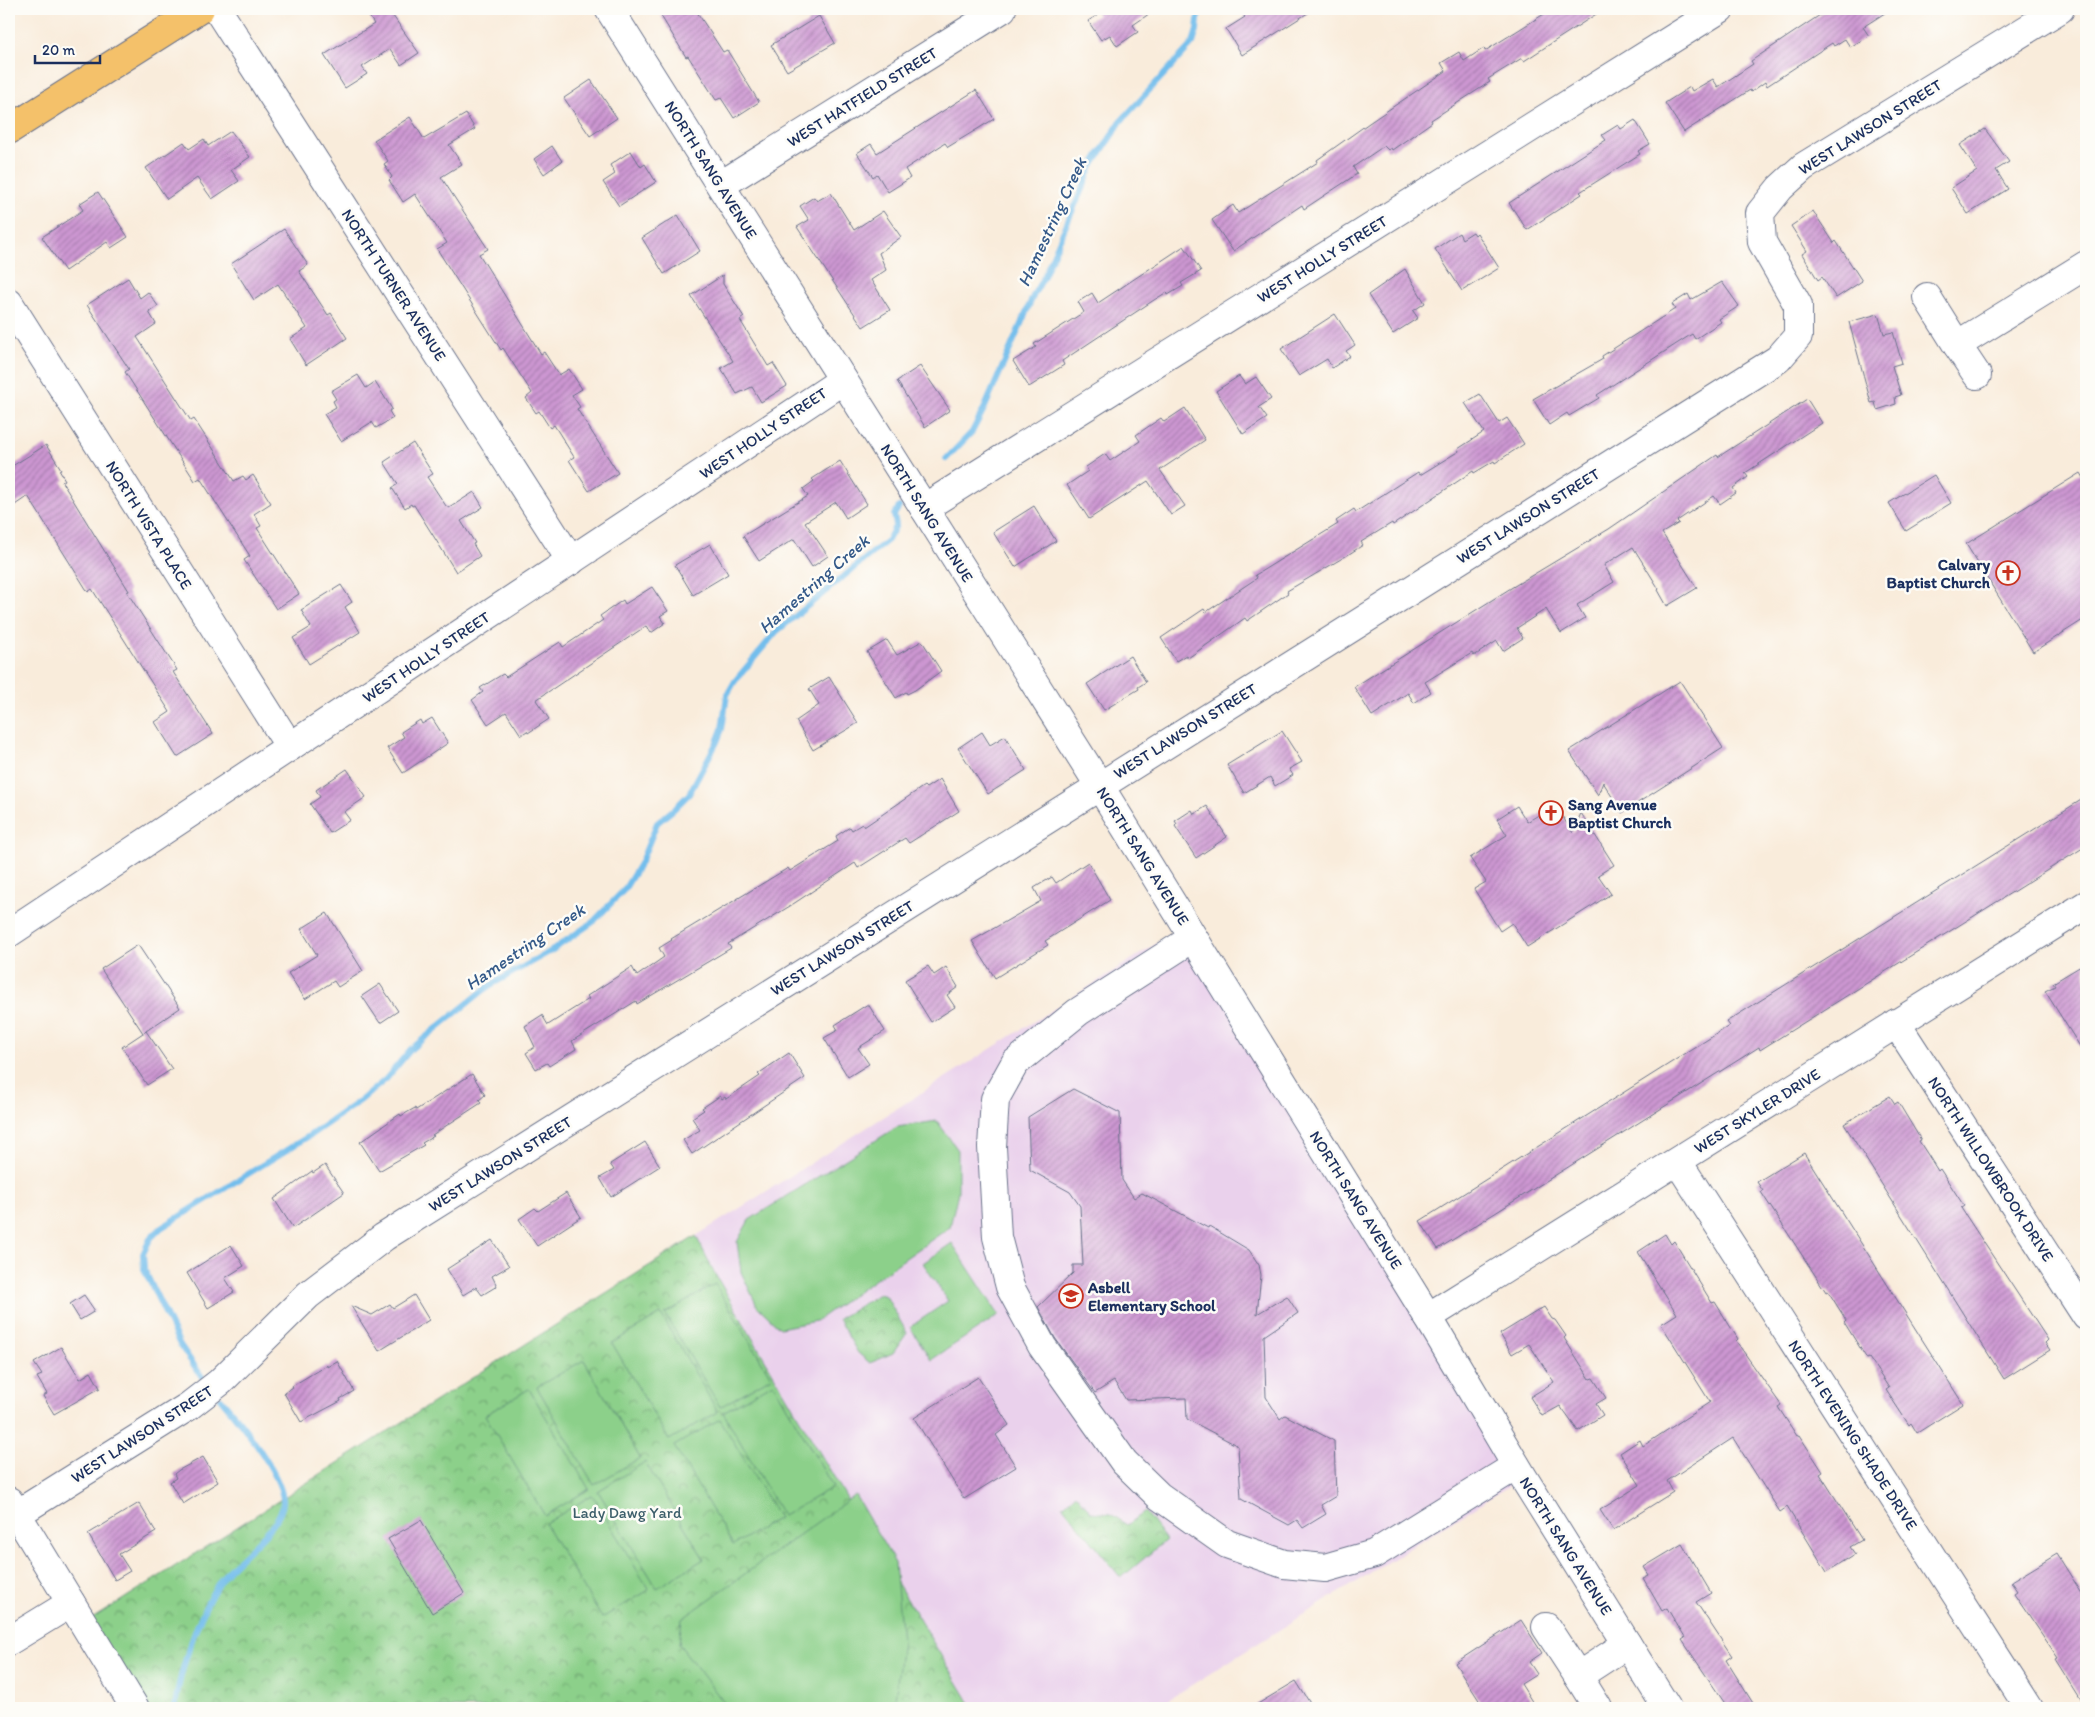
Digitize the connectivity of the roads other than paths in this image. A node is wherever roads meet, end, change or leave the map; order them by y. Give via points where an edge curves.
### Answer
1 (200, 9) edge
2 (217, 9) edge
3 (609, 9) edge
4 (1002, 9) edge
5 (1720, 9) edge
6 (2060, 9) edge
7 (9, 130) edge
8 (721, 185) junction
9 (2086, 264) edge
10 (1927, 297) dead end
11 (9, 303) edge
12 (1957, 345) junction
13 (1977, 375) dead end
14 (843, 380) junction
15 (924, 508) junction
16 (571, 561) junction
17 (290, 747) junction
18 (1099, 785) junction
19 (2086, 906) edge
20 (9, 933) edge
21 (1194, 938) junction
22 (1896, 1023) junction
23 (1678, 1162) junction
24 (2086, 1316) edge
25 (1428, 1317) junction
26 (1516, 1466) junction
27 (13, 1507) edge
28 (71, 1603) junction
29 (1546, 1627) dead end
30 (9, 1641) edge
31 (1627, 1644) junction
32 (1578, 1676) junction
33 (134, 1708) edge
34 (1598, 1708) edge
35 (1667, 1708) edge
36 (2029, 1708) edge

1 - 7 main road
2 - 16 street, NORTH TURNER AVENUE
3 - 8 street, NORTH SANG AVENUE
4 - 8 street, WEST HATFIELD STREET
5 - 15 street, WEST HOLLY STREET
6 - 18 street, WEST LAWSON STREET via 1803,167 1780,188 1760,213 1762,242 1798,305 1798,336 1778,359
8 - 14 street, NORTH SANG AVENUE
9 - 12 street
10 - 12 street
11 - 17 street, NORTH VISTA PLACE
12 - 13 street
14 - 15 street, NORTH SANG AVENUE
14 - 16 street, WEST HOLLY STREET
15 - 18 street, NORTH SANG AVENUE
16 - 17 street, WEST HOLLY STREET
17 - 20 street, WEST HOLLY STREET
18 - 21 street, NORTH SANG AVENUE
18 - 27 street, WEST LAWSON STREET via 384,1237 308,1295 220,1382 189,1406
19 - 22 street, WEST SKYLER DRIVE
21 - 25 street, NORTH SANG AVENUE
21 - 26 street via 1078,1012 1022,1057 1015,1063 995,1099 992,1147 997,1237 1010,1287 1042,1346 1124,1462 1159,1496 1227,1544 1284,1564 1326,1568 1374,1554
22 - 23 street, WEST SKYLER DRIVE
22 - 24 street, NORTH WILLOWBROOK DRIVE
23 - 25 street, WEST SKYLER DRIVE
23 - 36 street, NORTH EVENING SHADE DRIVE
25 - 26 street, NORTH SANG AVENUE
26 - 31 street, NORTH SANG AVENUE
27 - 28 street
28 - 30 street
28 - 33 street
29 - 32 street
31 - 32 street
31 - 35 street, NORTH SANG AVENUE
32 - 34 street

